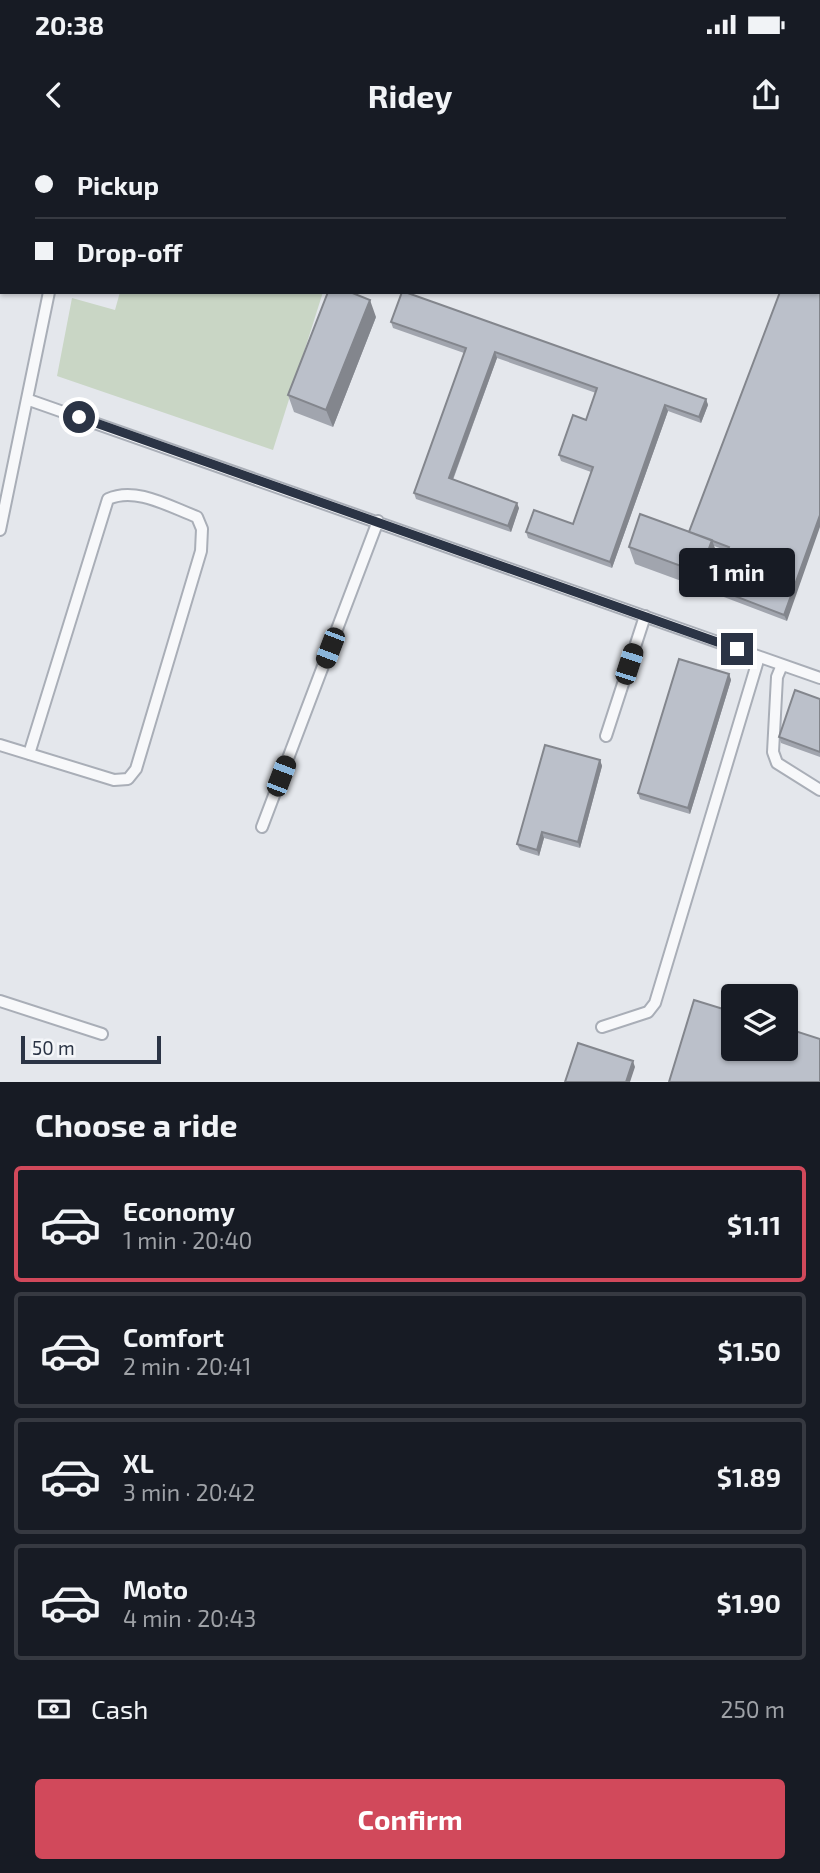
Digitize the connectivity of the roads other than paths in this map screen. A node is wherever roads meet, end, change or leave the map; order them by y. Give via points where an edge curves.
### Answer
1 (49, 294) edge
2 (29, 400) junction
3 (378, 521) junction
4 (0, 530) edge
5 (645, 616) junction
6 (760, 657) junction
7 (782, 665) junction
8 (820, 678) edge
9 (606, 736) dead end
10 (0, 745) edge
11 (29, 754) junction
12 (820, 790) edge
13 (262, 827) dead end
14 (0, 1001) edge
15 (602, 1027) dead end
16 (102, 1034) dead end

1 - 2 lane
2 - 3 lane
2 - 4 lane
3 - 5 lane
3 - 13 lane
5 - 6 lane
5 - 9 lane
6 - 7 lane
6 - 15 lane via 655,1003 648,1012
7 - 8 lane
7 - 12 lane via 777,677 773,752 777,763
10 - 11 lane
11 - 11 lane via 108,499 119,494 140,496 197,517 202,529 201,551 136,769 128,779 114,780
14 - 16 lane

